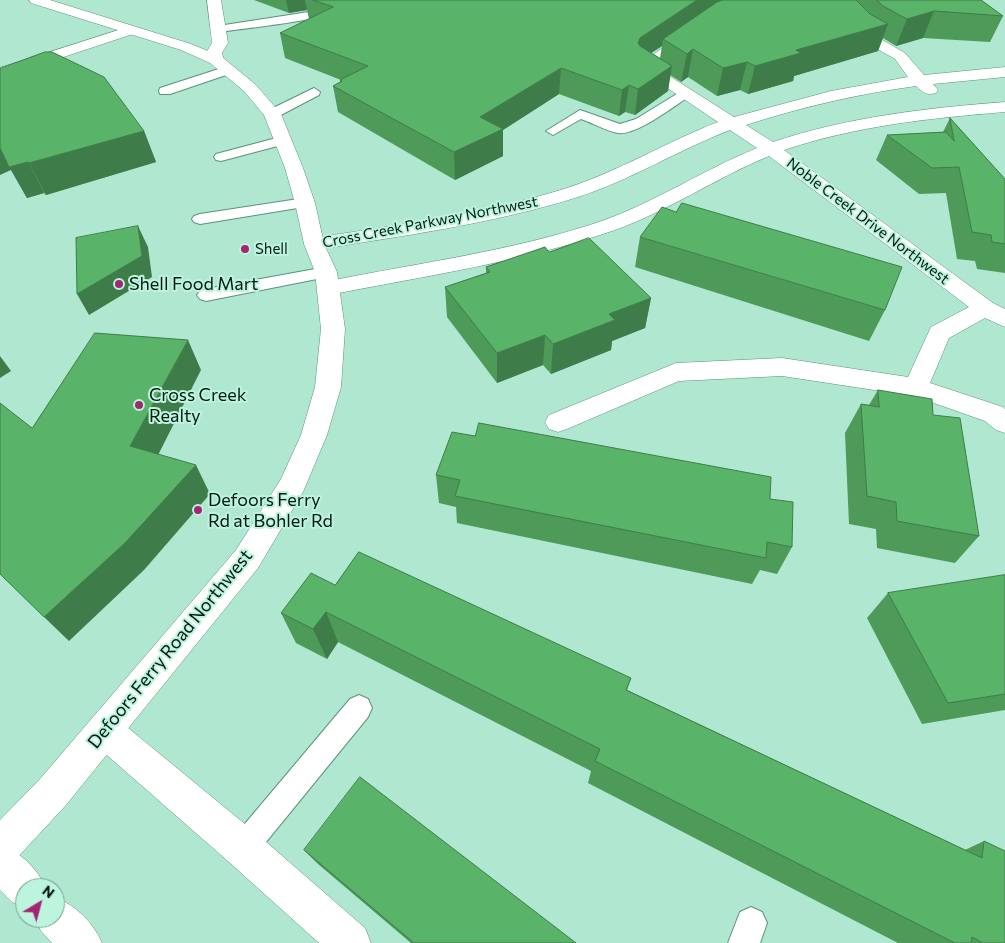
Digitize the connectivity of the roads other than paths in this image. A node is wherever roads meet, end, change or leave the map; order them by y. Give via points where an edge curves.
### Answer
1 (36, 0) edge
2 (214, 0) edge
3 (362, 0) edge
4 (835, 3) edge
5 (816, 4) edge
6 (858, 7) edge
7 (706, 24) edge
8 (218, 29) junction
9 (131, 30) junction
10 (222, 65) junction
11 (0, 72) edge
12 (1005, 72) edge
13 (919, 80) junction
14 (165, 91) dead end
15 (314, 92) dead end
16 (685, 94) junction
17 (1005, 108) edge
18 (954, 110) junction
19 (272, 114) junction
20 (730, 124) junction
21 (553, 131) dead end
22 (284, 140) junction
23 (770, 148) junction
24 (221, 157) dead end
25 (305, 203) junction
26 (200, 219) dead end
27 (447, 243) junction
28 (314, 244) junction
29 (328, 280) junction
30 (206, 295) dead end
31 (995, 314) edge
32 (916, 388) junction
33 (558, 422) dead end
34 (1005, 423) edge
35 (359, 708) dead end
36 (104, 730) junction
37 (0, 847) edge
38 (243, 848) junction
39 (0, 862) edge
40 (16, 878) edge
41 (65, 927) edge
42 (81, 943) edge
43 (350, 943) edge

1 - 9 street, Defoors Ferry Road Northwest
2 - 8 street
3 - 8 lane via 289,19
4 - 5 street
4 - 6 lane
4 - 13 street via 867,38 900,56
7 - 16 street, Noble Creek Drive Northwest via 644,66
8 - 10 street via 220,43 214,53
9 - 10 street, Defoors Ferry Road Northwest via 186,47
9 - 11 street
10 - 14 lane
10 - 19 street, Defoors Ferry Road Northwest via 250,88
12 - 13 street, Cross Creek Parkway Northwest
13 - 18 street
13 - 20 street, Cross Creek Parkway Northwest via 802,103
15 - 19 lane
16 - 20 street, Noble Creek Drive Northwest
16 - 21 lane via 641,122 620,129 580,114
17 - 18 street, Cross Creek Parkway Northwest
18 - 23 street, Cross Creek Parkway Northwest via 860,124
19 - 22 street, Defoors Ferry Road Northwest
20 - 23 street, Noble Creek Drive Northwest
20 - 27 street, Cross Creek Parkway Northwest via 573,193 516,209
22 - 24 lane
22 - 25 street, Defoors Ferry Road Northwest
23 - 27 street, Cross Creek Parkway Northwest via 609,225 543,245
23 - 31 street, Noble Creek Drive Northwest
25 - 26 lane
25 - 28 street, Defoors Ferry Road Northwest
27 - 28 street, Cross Creek Parkway Northwest
27 - 29 street, Cross Creek Parkway Northwest
28 - 29 street, Defoors Ferry Road Northwest
29 - 30 lane
29 - 36 street, Defoors Ferry Road Northwest via 333,329 328,388 314,435 293,484 247,559
31 - 32 street via 939,333
32 - 33 street via 782,367 676,372
32 - 34 street via 994,414
35 - 38 lane
36 - 37 street, Defoors Ferry Road Northwest via 53,792
36 - 38 street
38 - 43 street
39 - 40 street
41 - 42 street

